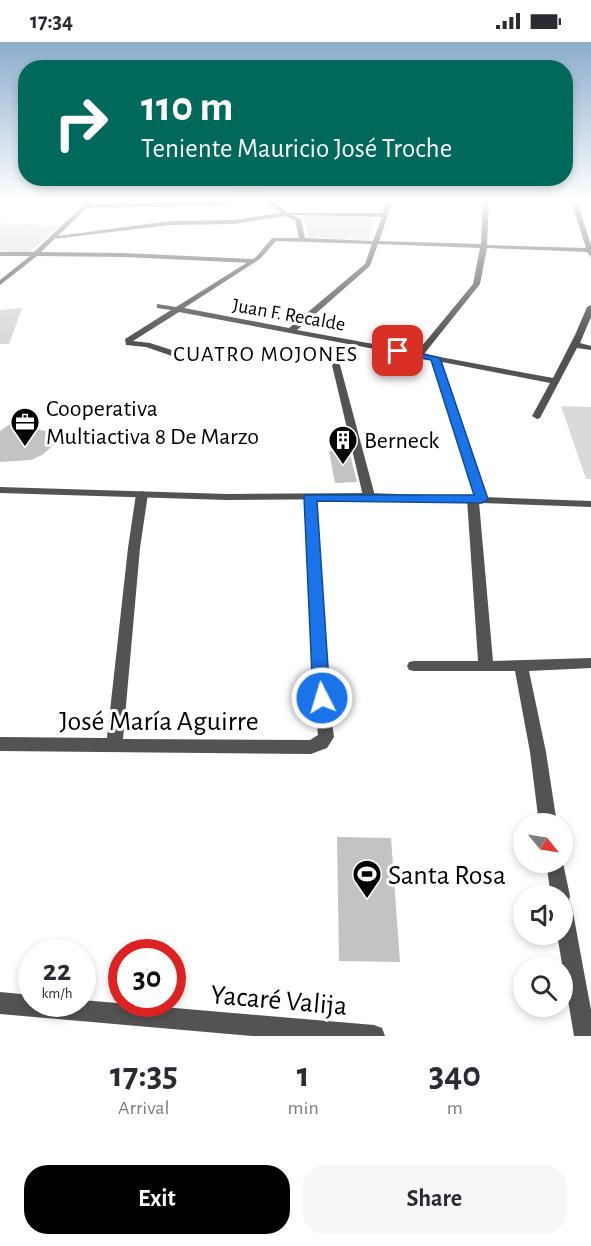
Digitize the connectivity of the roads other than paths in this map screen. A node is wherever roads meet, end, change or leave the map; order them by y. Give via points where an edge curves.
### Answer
1 (43, 247) edge
2 (268, 247) edge
3 (374, 247) edge
4 (484, 247) edge
5 (508, 247) edge
6 (590, 252) edge
7 (0, 253) edge
8 (35, 255) junction
9 (252, 261) junction
10 (1, 281) edge
11 (160, 306) dead end
12 (591, 307) edge
13 (177, 310) junction
14 (291, 331) junction
15 (575, 345) junction
16 (591, 348) edge
17 (175, 354) dead end
18 (419, 355) junction
19 (435, 358) junction
20 (336, 365) dead end
21 (554, 381) junction
22 (537, 416) dead end
23 (0, 490) edge
24 (142, 494) junction
25 (369, 496) junction
26 (310, 497) junction
27 (477, 499) junction
28 (591, 504) edge
29 (591, 663) edge
30 (414, 666) dead end
31 (486, 666) junction
32 (522, 666) junction
33 (0, 744) edge
34 (114, 746) junction
35 (546, 813) edge
36 (569, 945) edge
37 (0, 1004) edge
38 (374, 1036) edge
39 (585, 1036) edge

1 - 8 street
2 - 9 street
3 - 14 street via 363,271
4 - 18 street via 476,284
5 - 6 street
7 - 8 street
8 - 9 street
8 - 10 street
9 - 13 street
11 - 13 street, Juan F. Recalde
12 - 15 street
13 - 14 street, Juan F. Recalde
13 - 17 street via 127,342
14 - 18 street, Juan F. Recalde
15 - 16 street
15 - 21 street
18 - 19 street, Juan F. Recalde
19 - 21 street, Juan F. Recalde
19 - 27 street
20 - 25 street
21 - 22 street
23 - 24 street
24 - 26 street
24 - 34 street
25 - 26 street
25 - 27 street
26 - 34 street, José María Aguirre via 319,678 326,737 311,747
27 - 28 street
27 - 31 street
29 - 32 street
30 - 31 street
31 - 32 street
32 - 35 street
33 - 34 street, José María Aguirre
36 - 39 street
37 - 38 street, Yacaré Valija

